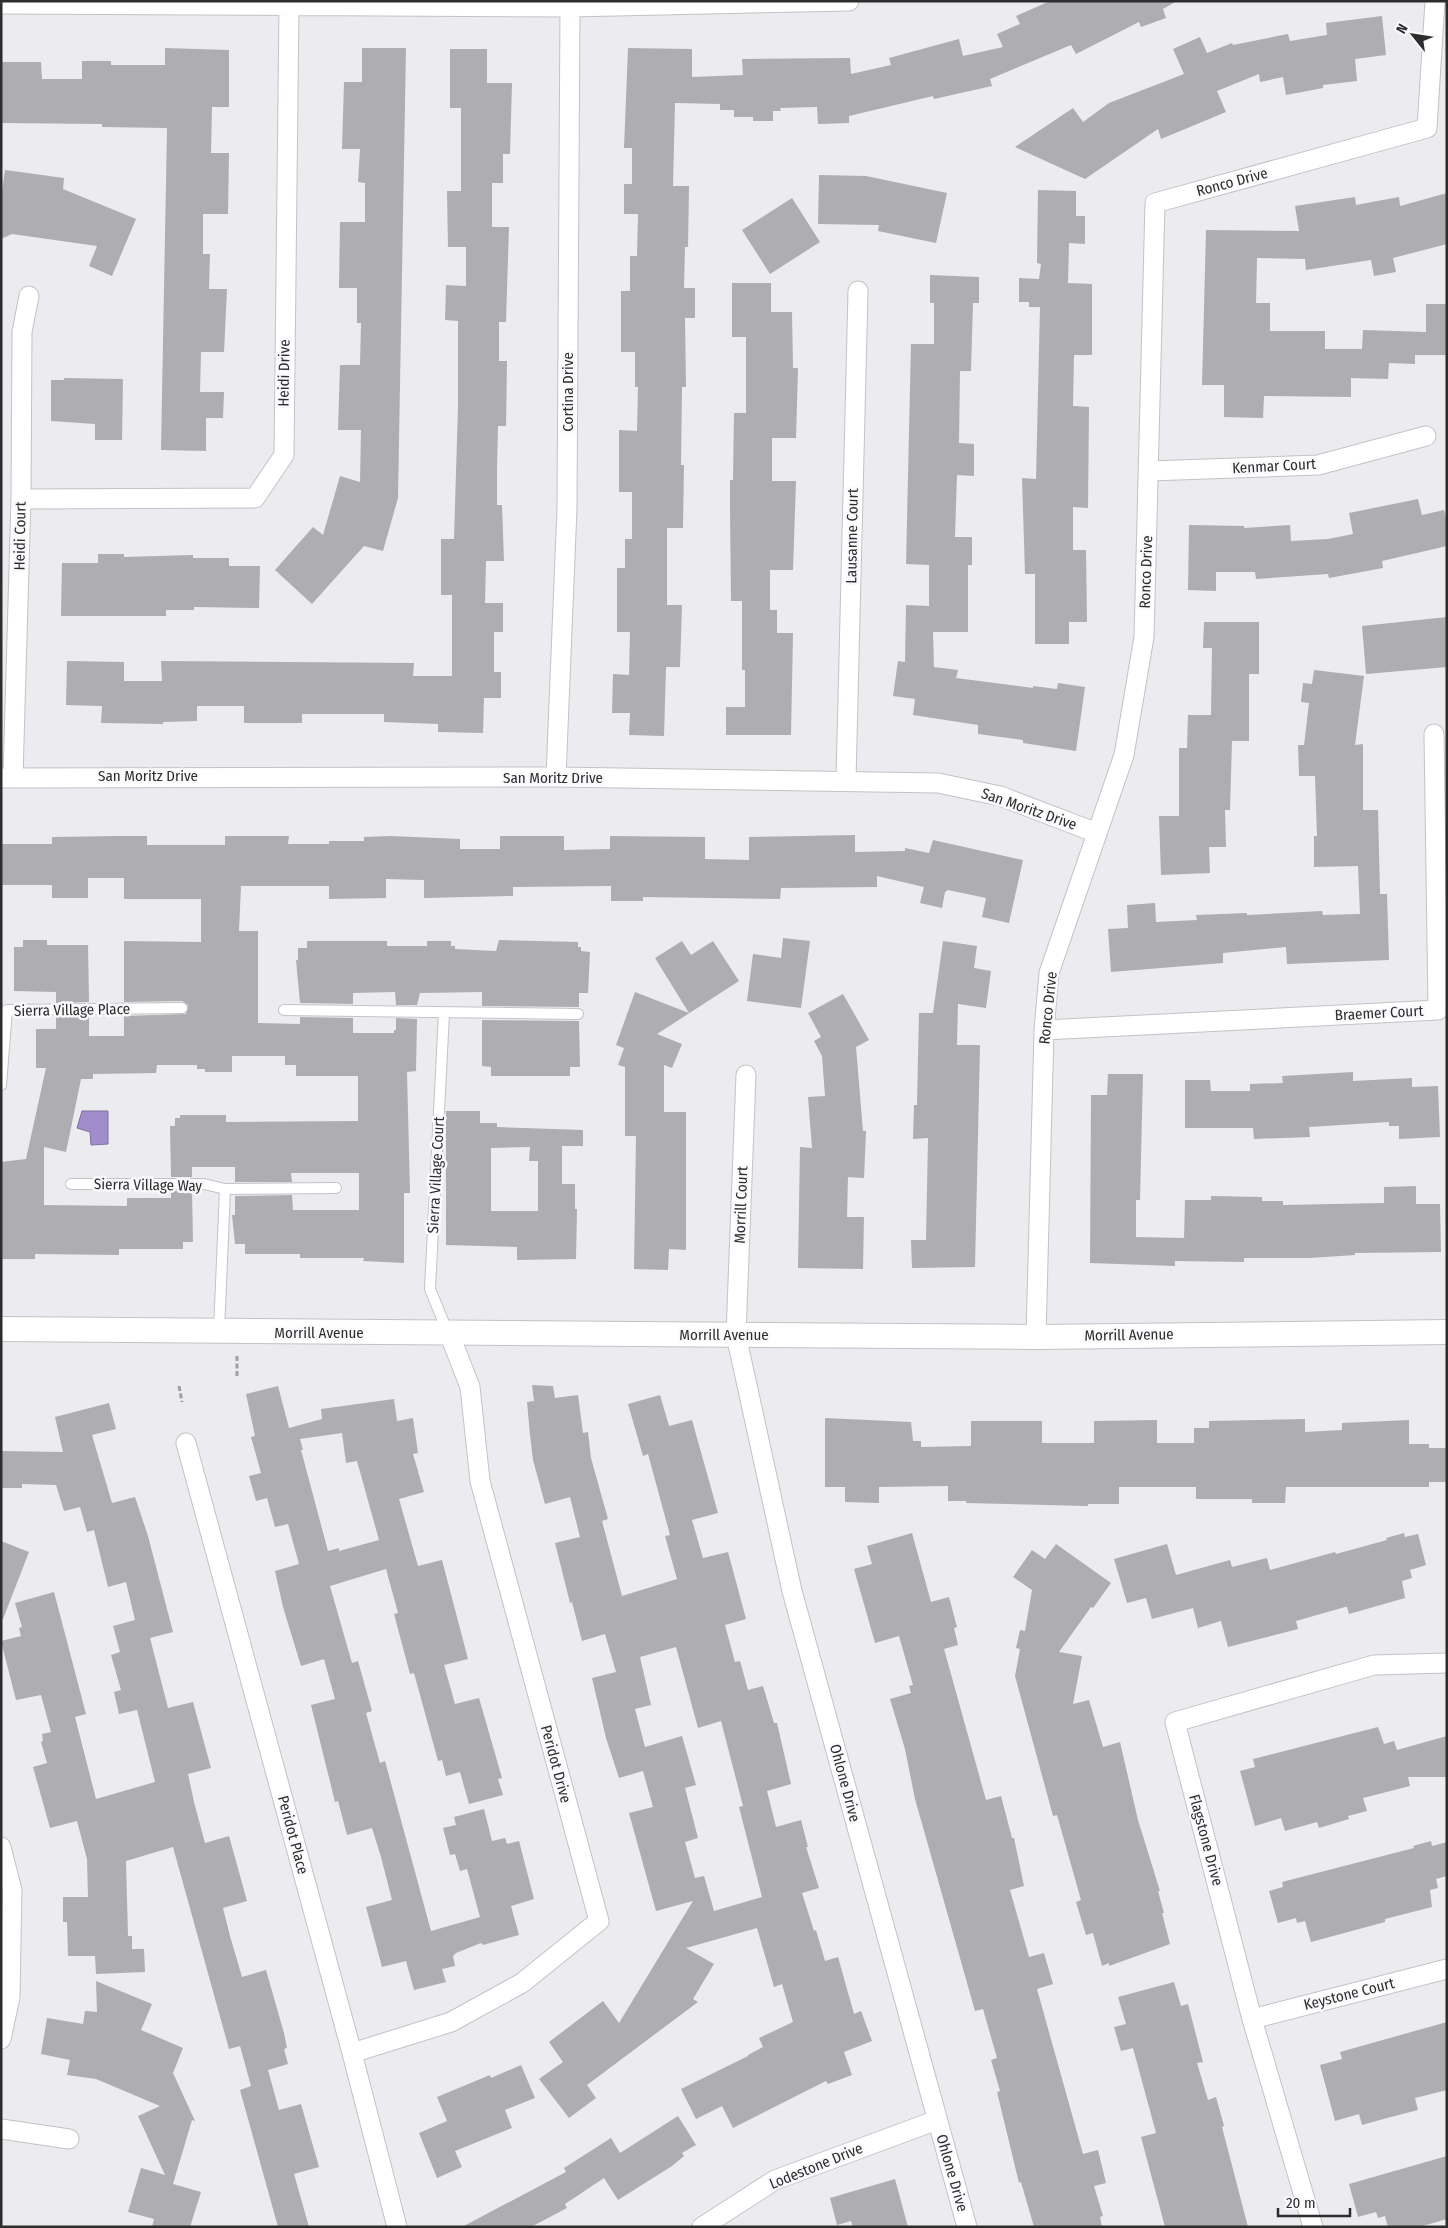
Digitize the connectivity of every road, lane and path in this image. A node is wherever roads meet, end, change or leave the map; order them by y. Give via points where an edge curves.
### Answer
1 (849, 1) edge
2 (1435, 1) edge
3 (1, 4) edge
4 (289, 5) junction
5 (570, 7) junction
6 (858, 291) dead end
7 (29, 296) dead end
8 (1426, 436) dead end
9 (1149, 471) junction
10 (21, 499) junction
11 (1434, 734) dead end
12 (7, 777) edge
13 (556, 777) junction
14 (846, 781) junction
15 (1097, 833) junction
16 (182, 1008) dead end
17 (284, 1010) dead end
18 (444, 1013) junction
19 (578, 1014) dead end
20 (1044, 1030) junction
21 (746, 1075) dead end
22 (1, 1085) edge
23 (71, 1184) dead end
24 (336, 1188) dead end
25 (225, 1189) junction
26 (1, 1329) edge
27 (218, 1332) junction
28 (1447, 1332) edge
29 (449, 1333) junction
30 (736, 1335) junction
31 (1036, 1337) junction
32 (179, 1386) dead end
33 (182, 1402) dead end
34 (186, 1443) dead end
35 (1447, 1663) edge
36 (1, 1847) edge
37 (1447, 1969) edge
38 (1252, 2019) junction
39 (1, 2039) edge
40 (352, 2053) junction
41 (937, 2120) junction
42 (1, 2129) edge
43 (69, 2139) dead end
44 (397, 2227) edge
45 (702, 2227) edge
46 (967, 2227) edge
47 (1313, 2227) edge

1 - 5 street
2 - 9 street, Ronco Drive via 1427,128 1155,203
3 - 4 street
4 - 5 street
4 - 10 street, Heidi Drive via 284,455 255,498
5 - 13 street, Cortina Drive via 567,508
6 - 14 street, Lausanne Court
7 - 10 street, Heidi Court via 22,332
8 - 9 street, Kenmar Court via 1318,466
9 - 15 street, Ronco Drive via 1144,637 1124,755
10 - 12 street, Heidi Court
11 - 20 street, Braemer Court via 1438,1010
12 - 13 street, San Moritz Drive
13 - 14 street, San Moritz Drive
14 - 15 street, San Moritz Drive via 938,782 1000,796
15 - 20 street, Ronco Drive via 1049,973
16 - 22 lane, Sierra Village Place via 7,1010
17 - 18 lane
18 - 19 lane
18 - 29 lane, Sierra Village Court via 430,1289
20 - 31 street, Ronco Drive
21 - 30 street, Morrill Court
23 - 25 lane, Sierra Village Way via 204,1184
24 - 25 lane, Sierra Village Way
25 - 27 lane
26 - 27 street, Morrill Avenue
27 - 29 street, Morrill Avenue
28 - 31 street, Morrill Avenue
29 - 30 street, Morrill Avenue
29 - 40 street, Peridot Drive via 470,1387 480,1481 599,1921 522,1983 451,2022
30 - 31 street, Morrill Avenue
30 - 41 street, Ohlone Drive via 792,1591
32 - 33 path
34 - 40 street, Peridot Place
35 - 38 street, Flagstone Drive via 1374,1665 1175,1722
36 - 39 street via 12,1890 10,1997
37 - 38 street, Keystone Court
38 - 47 street, Flagstone Drive
40 - 44 street, Peridot Place
41 - 45 street, Lodestone Drive via 774,2180
41 - 46 street, Ohlone Drive
42 - 43 street

